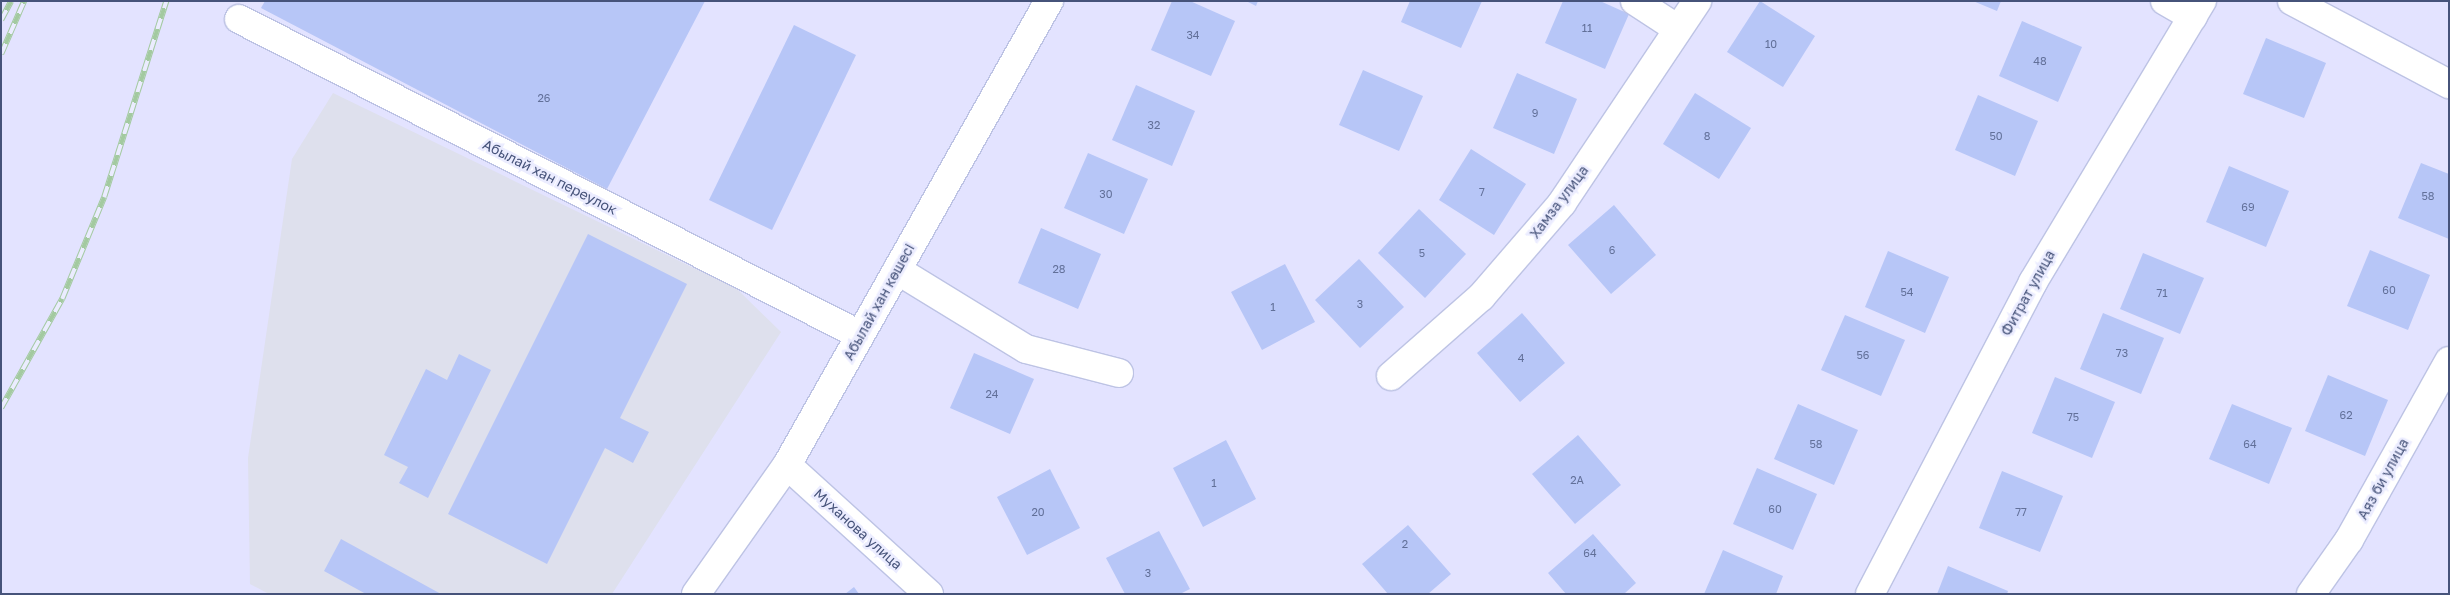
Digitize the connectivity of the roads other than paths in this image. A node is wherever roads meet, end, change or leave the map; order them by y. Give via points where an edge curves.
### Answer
1 (1049, 1) edge
2 (1635, 1) edge
3 (1697, 1) edge
4 (2165, 1) edge
5 (2292, 1) edge
6 (2198, 9) edge
7 (239, 19) dead end
8 (1678, 29) junction
9 (2449, 84) edge
10 (897, 270) junction
11 (860, 335) junction
12 (2449, 361) edge
13 (1119, 373) dead end
14 (1391, 376) dead end
15 (787, 465) junction
16 (696, 594) edge
17 (929, 594) edge
18 (1870, 594) edge
19 (2311, 594) edge

1 - 10 street, Абылай хан көшесі
2 - 8 street
3 - 8 street, Хамза улица
4 - 6 street
5 - 9 street
6 - 18 street, Фитрат улица via 2033,282
7 - 11 street, Абылай хан переулок
8 - 14 street, Хамза улица via 1562,203 1481,297
10 - 11 street, Абылай хан көшесі
10 - 13 street via 1026,348
11 - 15 street, Абылай хан көшесі
12 - 19 street, Аяз би улица via 2349,540
15 - 16 street, Абылай хан көшесі
15 - 17 street, Муханова улица

